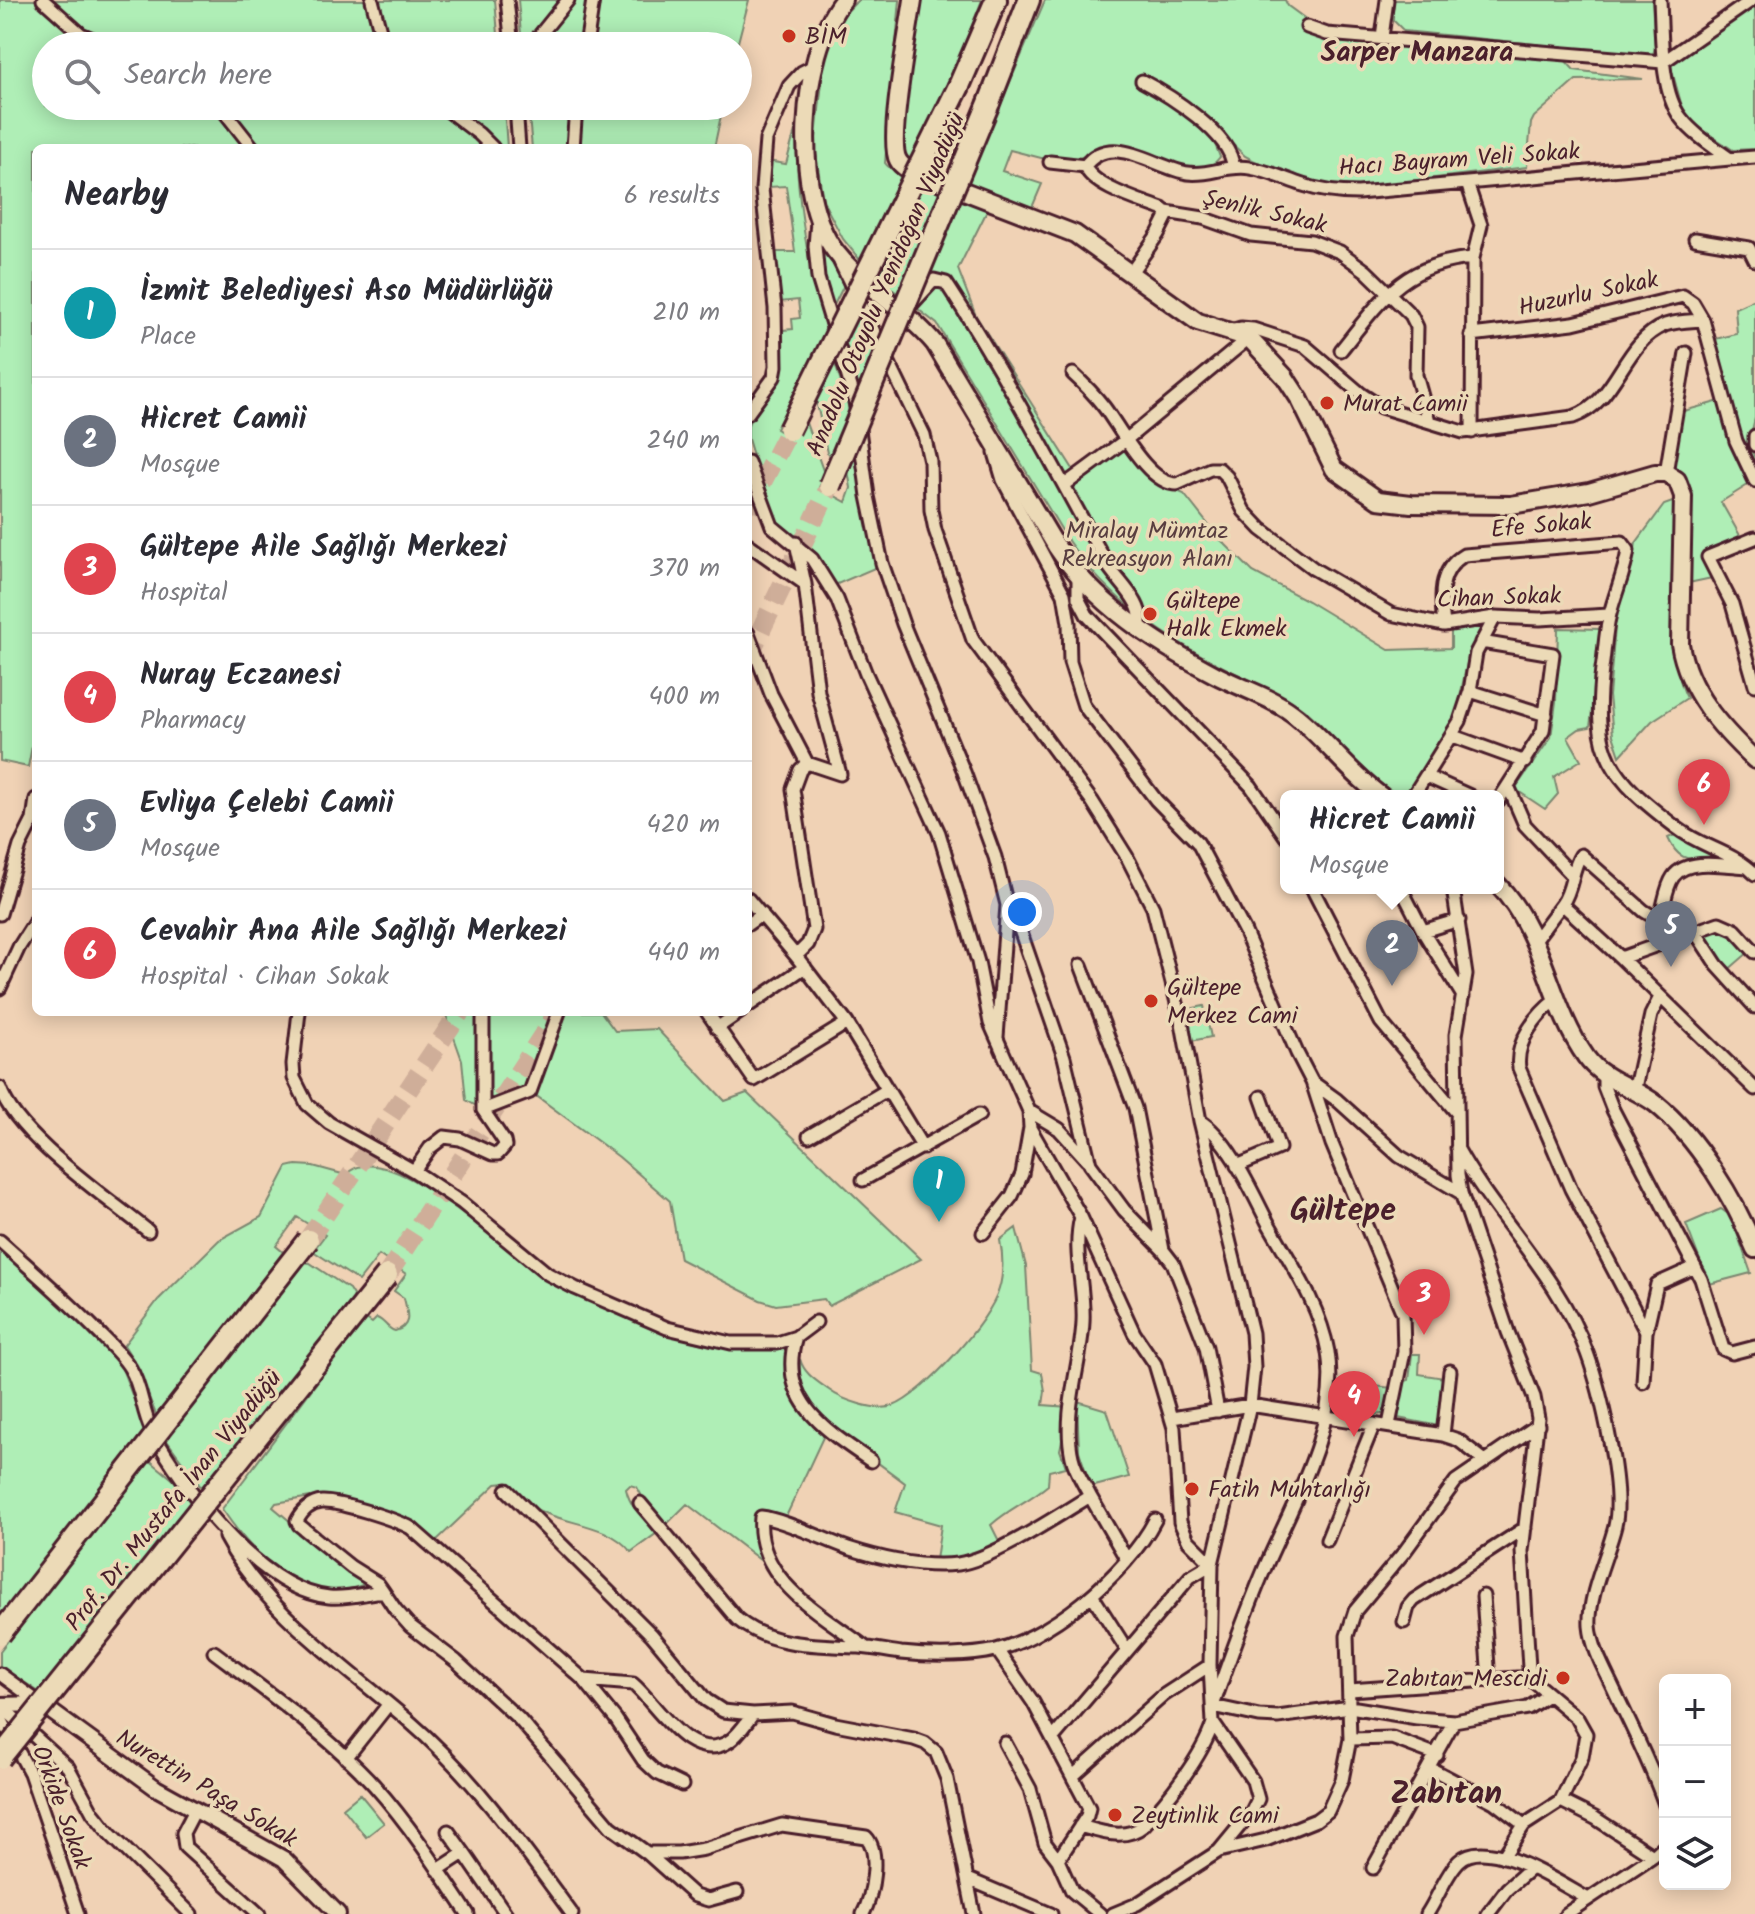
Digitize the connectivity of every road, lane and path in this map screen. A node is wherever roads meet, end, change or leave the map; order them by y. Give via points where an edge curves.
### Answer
1 (43, 0) edge
2 (372, 0) edge
3 (507, 0) edge
4 (568, 0) edge
5 (593, 0) edge
6 (843, 0) edge
7 (913, 0) edge
8 (996, 0) edge
9 (1029, 0) edge
10 (1387, 0) edge
11 (1660, 0) edge
12 (1752, 0) edge
13 (1307, 27) dead end
14 (79, 32) edge
15 (380, 32) edge
16 (510, 32) edge
17 (542, 32) edge
18 (588, 32) edge
19 (1382, 37) junction
20 (1663, 62) junction
21 (814, 66) junction
22 (1142, 81) dead end
23 (231, 120) edge
24 (460, 120) edge
25 (517, 120) edge
26 (575, 120) edge
27 (250, 144) edge
28 (489, 144) edge
29 (519, 144) edge
30 (573, 144) edge
31 (1755, 157) edge
32 (1730, 159) junction
33 (1050, 162) dead end
34 (1085, 166) junction
35 (1233, 166) junction
36 (1467, 183) junction
37 (1166, 212) junction
38 (817, 221) junction
39 (1695, 239) dead end
40 (835, 251) junction
41 (1473, 258) junction
42 (1755, 260) edge
43 (1130, 274) junction
44 (1388, 291) junction
45 (904, 313) junction
46 (1703, 320) junction
47 (1231, 332) junction
48 (1471, 335) junction
49 (1249, 338) junction
50 (1341, 350) dead end
51 (1686, 353) dead end
52 (1073, 374) dead end
53 (752, 407) edge
54 (1429, 421) junction
55 (988, 428) junction
56 (789, 430) tunnel mouth
57 (1472, 432) junction
58 (1755, 436) edge
59 (1127, 439) junction
60 (1755, 445) edge
61 (1666, 473) junction
62 (752, 474) edge
63 (1755, 481) edge
64 (1066, 484) junction
65 (830, 486) tunnel mouth
66 (1755, 538) edge
67 (795, 543) junction
68 (752, 547) edge
69 (1078, 577) junction
70 (805, 584) junction
71 (1609, 615) junction
72 (1495, 617) junction
73 (1444, 625) junction
74 (1139, 626) junction
75 (1481, 642) junction
76 (752, 644) edge
77 (1755, 685) edge
78 (1470, 691) junction
79 (1546, 715) junction
80 (1453, 736) junction
81 (1755, 760) edge
82 (1525, 762) junction
83 (807, 763) junction
84 (1426, 776) junction
85 (1508, 786) junction
86 (1375, 790) edge
87 (1417, 790) edge
88 (1457, 790) edge
89 (1504, 792) edge
90 (32, 822) edge
91 (1280, 828) edge
92 (1752, 870) edge
93 (1573, 876) junction
94 (1504, 892) edge
95 (1315, 894) edge
96 (1404, 894) edge
97 (1454, 894) edge
98 (752, 903) edge
99 (1562, 904) junction
100 (1007, 905) junction
101 (0, 914) edge
102 (762, 914) junction
103 (1459, 920) junction
104 (752, 921) edge
105 (32, 926) edge
106 (1694, 930) junction
107 (1423, 931) junction
108 (1535, 940) junction
109 (1755, 952) edge
110 (796, 956) junction
111 (1621, 958) junction
112 (1081, 965) dead end
113 (805, 967) junction
114 (1, 982) edge
115 (1463, 996) junction
116 (1660, 997) junction
117 (1557, 999) junction
118 (752, 1003) edge
119 (1755, 1007) edge
120 (299, 1016) edge
121 (483, 1016) edge
122 (558, 1016) edge
123 (710, 1016) edge
124 (734, 1016) edge
125 (847, 1023) junction
126 (717, 1028) junction
127 (997, 1041) junction
128 (1604, 1075) junction
129 (1312, 1082) junction
130 (0, 1088) edge
131 (1755, 1089) edge
132 (887, 1090) junction
133 (1634, 1092) junction
134 (1261, 1097) dead end
135 (483, 1110) junction
136 (1029, 1111) junction
137 (1457, 1113) junction
138 (979, 1115) dead end
139 (1200, 1121) junction
140 (1030, 1128) junction
141 (809, 1136) dead end
142 (1457, 1147) junction
143 (923, 1148) junction
144 (1090, 1164) junction
145 (1237, 1166) junction
146 (414, 1171) junction
147 (863, 1180) dead end
148 (1461, 1193) junction
149 (1081, 1217) junction
150 (148, 1231) dead end
151 (983, 1233) dead end
152 (308, 1240) tunnel mouth
153 (0, 1241) edge
154 (1755, 1249) edge
155 (1163, 1250) junction
156 (1695, 1267) junction
157 (387, 1275) tunnel mouth
158 (816, 1322) dead end
159 (1646, 1332) junction
160 (796, 1337) junction
161 (1755, 1347) edge
162 (1450, 1371) dead end
163 (1643, 1382) dead end
164 (1250, 1405) junction
165 (1218, 1411) junction
166 (1325, 1417) junction
167 (1172, 1418) junction
168 (1374, 1424) junction
169 (1389, 1425) junction
170 (1538, 1425) junction
171 (1443, 1435) junction
172 (1484, 1460) junction
173 (871, 1461) dead end
174 (507, 1490) dead end
175 (1090, 1496) junction
176 (640, 1503) dead end
177 (1155, 1520) dead end
178 (219, 1525) junction
179 (1525, 1528) junction
180 (1327, 1540) dead end
181 (1127, 1560) junction
182 (1212, 1564) junction
183 (383, 1591) junction
184 (1092, 1595) junction
185 (1483, 1596) dead end
186 (1404, 1622) dead end
187 (0, 1634) edge
188 (865, 1647) junction
189 (997, 1650) junction
190 (1127, 1650) junction
191 (214, 1652) dead end
192 (1210, 1665) junction
193 (0, 1674) edge
194 (1531, 1677) junction
195 (584, 1680) junction
196 (1489, 1681) junction
197 (1350, 1690) junction
198 (1548, 1695) junction
199 (41, 1704) junction
200 (0, 1705) edge
201 (388, 1705) junction
202 (1213, 1706) junction
203 (1350, 1707) junction
204 (753, 1714) junction
205 (0, 1717) edge
206 (1454, 1721) junction
207 (1213, 1723) junction
208 (1053, 1738) junction
209 (1350, 1739) junction
210 (1005, 1743) dead end
211 (1437, 1755) junction
212 (0, 1758) edge
213 (346, 1758) junction
214 (1430, 1768) junction
215 (1073, 1776) junction
216 (682, 1785) dead end
217 (1659, 1792) edge
218 (1561, 1801) junction
219 (195, 1810) junction
220 (1524, 1825) junction
221 (1080, 1826) junction
222 (448, 1831) dead end
223 (1659, 1850) edge
224 (1219, 1851) junction
225 (464, 1853) junction
226 (647, 1853) junction
227 (1653, 1856) junction
228 (1503, 1857) junction
229 (1058, 1860) junction
230 (1373, 1868) dead end
231 (1531, 1868) junction
232 (438, 1870) junction
233 (968, 1879) junction
234 (737, 1892) dead end
235 (1588, 1899) junction
236 (78, 1914) edge
237 (191, 1914) edge
238 (259, 1914) edge
239 (338, 1914) edge
240 (468, 1914) edge
241 (506, 1914) edge
242 (572, 1914) edge
243 (863, 1914) edge
244 (974, 1914) edge
245 (1051, 1914) edge
246 (1100, 1914) edge
247 (1113, 1914) edge
248 (1427, 1914) edge
249 (1488, 1914) edge
250 (1566, 1914) edge

1 - 14 street
2 - 15 street
3 - 16 street
4 - 17 street
5 - 18 street
6 - 21 main road via 825,26
7 - 43 main road via 896,124 898,160 907,169 1067,230
8 - 56 highway, Anadolu Otoyolu Yenidoğan Viyadüğü, bridge
9 - 65 highway, Anadolu Otoyolu Yenidoğan Viyadüğü, bridge
10 - 19 street
11 - 20 street
12 - 20 street
13 - 19 street via 1327,34
19 - 20 street
20 - 32 street via 1680,117
21 - 38 main road via 807,162
21 - 53 street via 789,86 766,140 762,189 776,366
22 - 35 street via 1217,135
23 - 27 street
24 - 28 street
25 - 29 street
26 - 30 street
31 - 32 street, Hacı Bayram Veli Sokak
32 - 36 street, Hacı Bayram Veli Sokak
33 - 34 street
34 - 35 street, Hacı Bayram Veli Sokak via 1093,158 1119,151 1191,173
34 - 37 street via 1098,181
35 - 36 street, Hacı Bayram Veli Sokak via 1341,193
36 - 41 street via 1481,225
37 - 43 street via 1158,234
37 - 44 street, Şenlik Sokak via 1251,235 1299,238 1329,247
38 - 40 main road
38 - 100 street via 818,278 855,400 882,563 995,857
39 - 42 street via 1749,248
40 - 45 main road
40 - 139 street via 924,435 935,530 973,640 1092,801 1153,908
41 - 44 street via 1435,266
41 - 48 street
43 - 47 main road via 1198,322
44 - 50 street
44 - 54 street, Şenlik Sokak via 1417,327 1416,375
45 - 55 main road via 935,344
45 - 64 street via 934,280 946,283
46 - 48 street, Huzurlu Sokak via 1693,303 1678,296 1573,323
46 - 57 street via 1653,331 1601,400 1584,413
46 - 63 street via 1736,441
47 - 49 main road
47 - 54 street via 1253,329 1305,346 1372,402
48 - 57 street
49 - 59 street
49 - 61 main road via 1300,400 1334,469 1378,500 1511,505
51 - 61 street
52 - 59 street, Cihan Sokak
54 - 57 street
55 - 69 main road
55 - 129 street via 1003,480 1064,594 1070,662 1084,706 1156,800 1198,843 1245,932
58 - 60 street
59 - 64 street
59 - 73 street, Cihan Sokak via 1153,474 1171,484 1219,469 1244,511 1282,547 1391,614
61 - 81 main road via 1679,483 1683,496 1680,644 1686,669 1714,718
62 - 67 street via 767,518
64 - 74 street via 1107,563 1138,606
66 - 77 street via 1708,557 1732,604
67 - 70 street
67 - 127 street via 837,599 939,833
68 - 70 street
69 - 74 main road
69 - 91 street via 1078,598 1087,615 1251,786
70 - 83 street via 818,692 840,774
71 - 72 street, Cihan Sokak
71 - 73 street, Efe Sokak via 1628,550 1615,541 1464,555 1443,581
71 - 92 street via 1599,698 1600,737 1607,756 1619,777 1675,827
72 - 73 street, Cihan Sokak
72 - 75 street
74 - 86 main road via 1201,667 1291,712
75 - 78 street
75 - 79 street via 1553,654
76 - 83 street
78 - 79 street
78 - 80 street
79 - 82 street
80 - 82 street
80 - 84 street
82 - 85 street
83 - 110 street via 793,789 814,929
84 - 87 street
84 - 88 street
85 - 89 street
85 - 93 street via 1525,825
90 - 101 street
92 - 93 street via 1685,868 1673,877 1661,914 1654,917 1581,855
93 - 99 street
94 - 108 main road
95 - 137 street via 1381,1022
96 - 107 street
97 - 103 street
98 - 102 street
99 - 108 street
99 - 111 street
100 - 127 street
100 - 144 street via 1064,1057
102 - 104 street
102 - 110 street
103 - 107 street
103 - 115 street via 1466,975
105 - 114 street
106 - 109 street via 1724,924
106 - 111 street
106 - 119 street
107 - 115 street
108 - 117 main road
110 - 113 street
111 - 116 street
112 - 155 street via 1135,1108
113 - 118 street
113 - 125 street
115 - 137 street via 1457,1023
116 - 131 street
116 - 133 street
117 - 128 main road via 1585,1056
117 - 159 street via 1529,1029 1519,1068 1571,1189
120 - 146 street via 294,1078 307,1104 329,1123
121 - 135 street
122 - 135 street via 530,1092
123 - 126 street
124 - 126 street
125 - 126 street via 754,1080
125 - 132 street
127 - 136 street
128 - 133 main road
128 - 156 street via 1613,1110
129 - 148 street via 1399,1156
129 - 169 street via 1332,1144 1403,1314 1404,1352
130 - 150 street via 29,1132
132 - 141 street
132 - 143 street
133 - 154 main road via 1656,1105 1688,1138 1728,1195
134 - 145 street via 1279,1148
135 - 146 street via 504,1141 503,1151 493,1154 444,1137
136 - 140 street
136 - 144 street via 1059,1129
137 - 142 street
138 - 143 street
139 - 145 street
139 - 164 street via 1252,1333
140 - 149 street
140 - 151 street via 1017,1185
142 - 148 street
142 - 217 street via 1534,1257 1587,1351 1604,1412 1618,1498 1590,1628
143 - 147 street
144 - 155 street
145 - 166 street via 1315,1311 1329,1362
146 - 160 street via 548,1274 667,1328 748,1345
148 - 170 street via 1534,1397
149 - 167 street via 1134,1333 1153,1359
149 - 175 street via 1077,1253 1083,1319 1071,1443 1073,1461
152 - 187 highway, bridge
153 - 178 street via 77,1310 130,1368 151,1429
155 - 165 street via 1206,1347
156 - 159 street via 1657,1284
156 - 161 street via 1725,1352
157 - 212 highway, Prof. Dr. Mustafa İnan Viyadüğü, bridge
158 - 160 street
159 - 163 street
160 - 173 street via 790,1372 799,1398 822,1424
162 - 171 street
164 - 165 street
164 - 166 street
164 - 182 street
165 - 167 street
166 - 168 street
166 - 202 street
167 - 182 street via 1180,1522 1188,1540
168 - 169 street
168 - 180 street
169 - 171 street
170 - 172 street
170 - 179 street
171 - 172 street
172 - 197 street via 1450,1488 1355,1611 1347,1636
174 - 204 street via 652,1635 706,1700 723,1711
175 - 181 street
175 - 188 street via 1023,1536 957,1564 879,1557 761,1517 765,1555 772,1568
176 - 188 street via 746,1627 804,1644
177 - 181 street
178 - 183 street via 268,1570 306,1591 332,1598
178 - 201 street via 241,1564 284,1613
179 - 186 street via 1414,1600
179 - 194 street via 1522,1560
181 - 184 street
182 - 190 street via 1190,1577
182 - 192 street
183 - 195 street via 299,1525 302,1512 328,1502 406,1525
183 - 226 street via 410,1626 519,1719 611,1827
184 - 189 street via 1060,1620
184 - 190 street
185 - 196 street
188 - 189 street via 922,1654
189 - 208 street
190 - 208 street
191 - 213 street
192 - 202 street
192 - 215 street via 1164,1695
193 - 199 street
194 - 196 street
194 - 198 street
195 - 204 street via 633,1684 677,1731 702,1745 731,1740
195 - 216 street via 643,1760
196 - 197 street
197 - 203 street
198 - 206 street via 1528,1708
198 - 218 street via 1577,1718 1586,1734 1582,1757
199 - 200 street
199 - 219 street, Nurettin Paşa Sokak via 135,1775
200 - 237 street via 68,1767 100,1823
201 - 213 street
201 - 242 street via 487,1801
202 - 203 street via 1278,1717
202 - 207 street
203 - 206 street
203 - 209 street
204 - 233 street via 803,1714 931,1747 947,1779
205 - 236 street, Orkide Sokak via 30,1773
206 - 211 street
207 - 221 street via 1195,1758 1137,1831 1122,1834
207 - 224 street via 1258,1796
208 - 215 street
209 - 211 street via 1392,1738
209 - 224 street via 1342,1780 1323,1816 1266,1840
210 - 229 street via 1030,1789 1045,1843
211 - 214 street
213 - 232 street via 384,1797
214 - 220 street via 1494,1802
214 - 230 street
215 - 221 street via 1089,1808
218 - 220 street
218 - 227 street
219 - 238 street via 183,1833 185,1847
219 - 239 street, Nurettin Paşa Sokak via 284,1859
220 - 228 street
221 - 229 street
222 - 225 street
223 - 227 street
224 - 247 street
225 - 232 street
225 - 241 street
226 - 234 street via 695,1896 708,1900
226 - 243 street via 704,1849 782,1825 866,1837 873,1860
227 - 235 street
228 - 231 street
228 - 248 street via 1483,1851 1464,1857
229 - 246 street via 1072,1891
231 - 235 street
231 - 249 street
232 - 240 street
233 - 244 street
233 - 245 street
235 - 250 street

